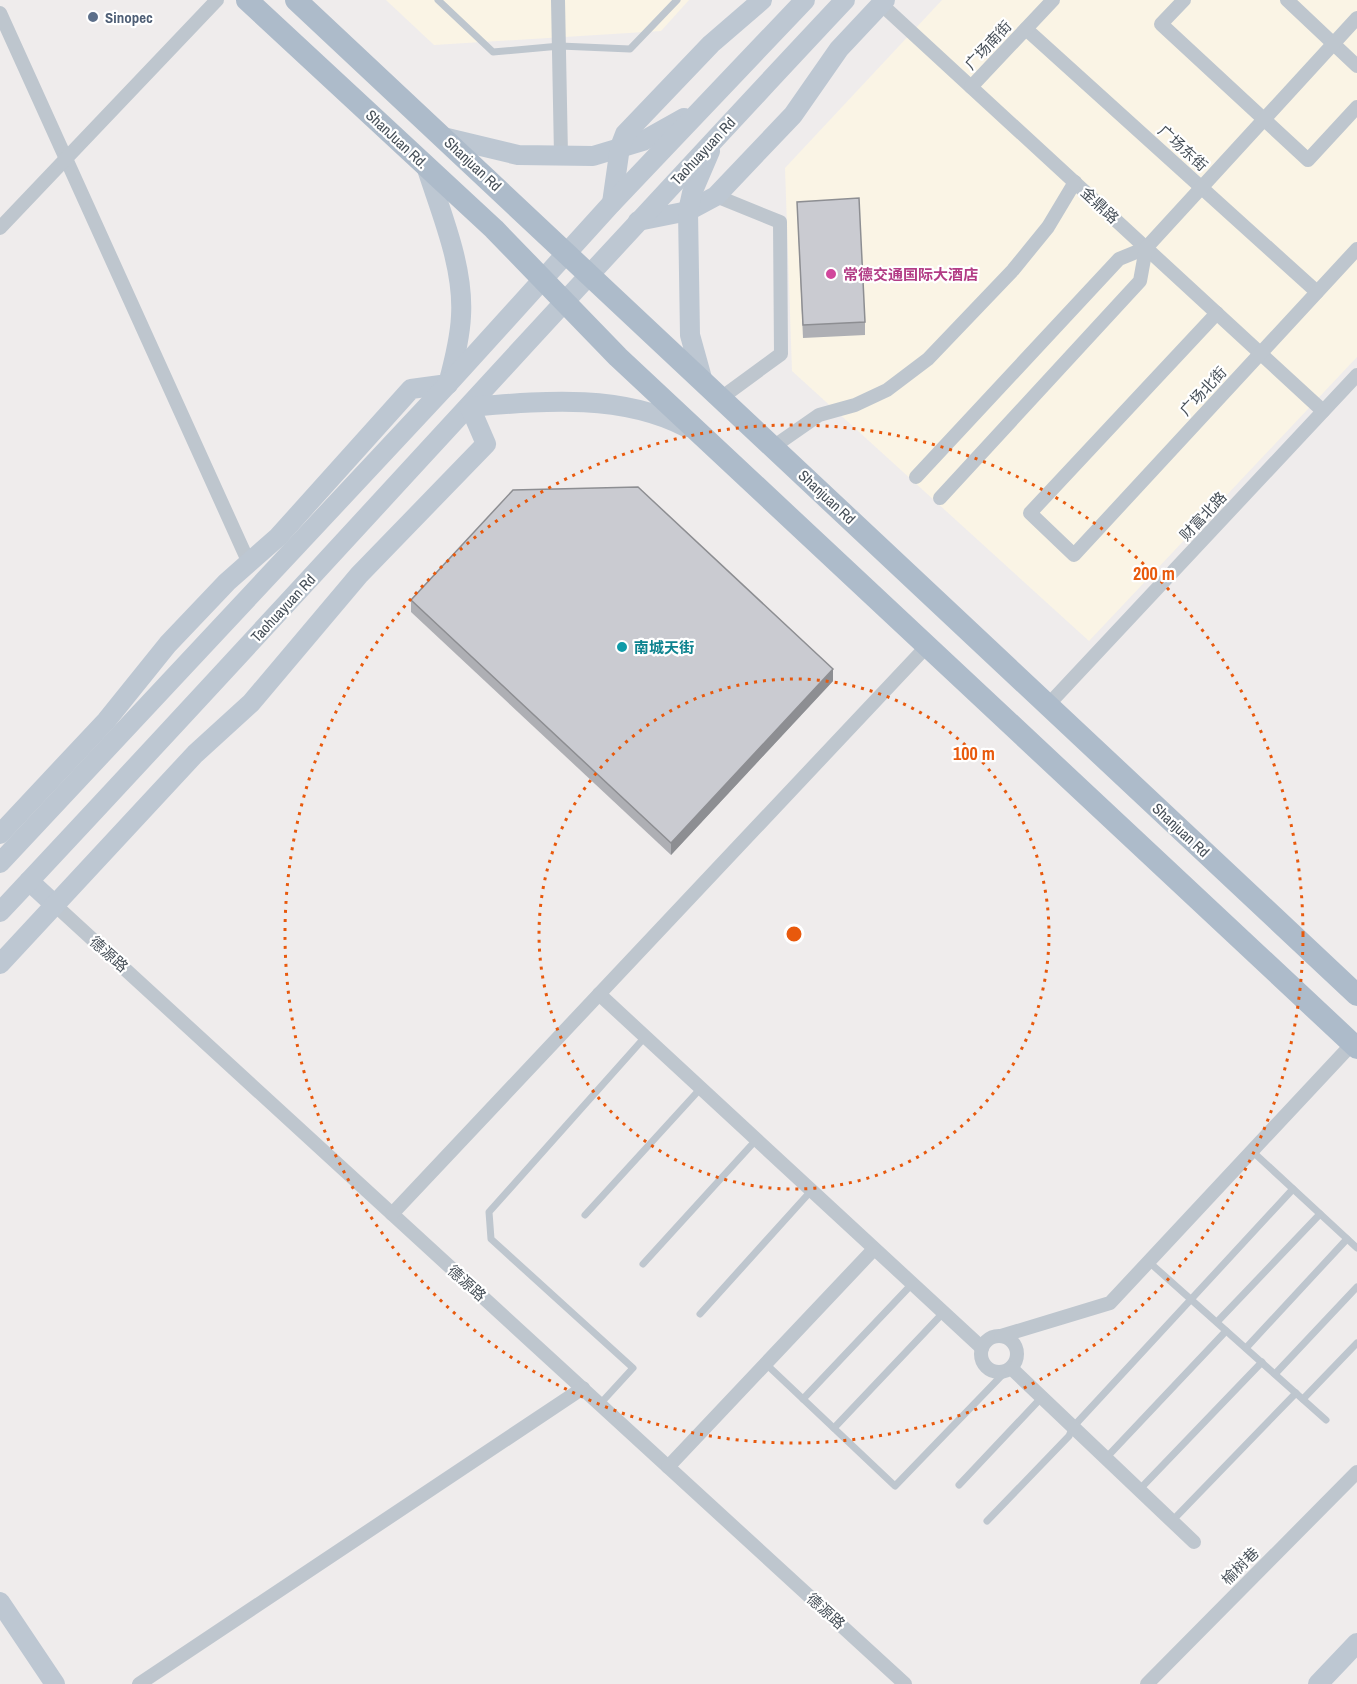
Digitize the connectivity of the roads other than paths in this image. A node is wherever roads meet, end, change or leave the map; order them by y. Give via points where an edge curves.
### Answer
1 (217, 0) edge
2 (247, 0) edge
3 (296, 0) edge
4 (438, 0) edge
5 (558, 0) edge
6 (677, 0) edge
7 (762, 0) edge
8 (804, 0) edge
9 (845, 0) edge
10 (1053, 0) edge
11 (1184, 0) edge
12 (1287, 0) edge
13 (881, 1) edge
14 (0, 13) edge
15 (1357, 18) edge
16 (1026, 29) junction
17 (1333, 44) junction
18 (560, 46) junction
19 (1357, 66) edge
20 (971, 87) junction
21 (1357, 107) edge
22 (702, 108) junction
23 (1264, 119) junction
24 (443, 137) junction
25 (717, 137) junction
26 (621, 147) junction
27 (561, 155) junction
28 (66, 159) junction
29 (426, 166) junction
30 (1075, 182) junction
31 (1202, 187) junction
32 (716, 196) junction
33 (612, 203) junction
34 (688, 211) junction
35 (638, 221) junction
36 (0, 228) edge
37 (1146, 248) junction
38 (1357, 249) edge
39 (568, 253) junction
40 (590, 277) junction
41 (544, 280) junction
42 (1317, 292) junction
43 (565, 304) junction
44 (1217, 313) junction
45 (1260, 353) junction
46 (1357, 375) edge
47 (703, 382) junction
48 (448, 384) junction
49 (721, 398) junction
50 (470, 407) junction
51 (1323, 411) junction
52 (702, 435) junction
53 (773, 447) junction
54 (916, 477) dead end
55 (940, 498) dead end
56 (303, 524) junction
57 (335, 553) junction
58 (249, 562) junction
59 (359, 575) junction
60 (260, 585) junction
61 (927, 646) junction
62 (1048, 705) junction
63 (111, 715) junction
64 (126, 729) junction
65 (0, 834) edge
66 (4, 851) edge
67 (29, 881) junction
68 (55, 905) junction
69 (0, 912) edge
70 (0, 964) edge
71 (599, 994) junction
72 (1357, 995) edge
73 (645, 1037) junction
74 (1354, 1046) edge
75 (701, 1088) junction
76 (756, 1140) junction
77 (1252, 1151) junction
78 (1293, 1189) junction
79 (811, 1191) junction
80 (392, 1214) junction
81 (1320, 1214) junction
82 (585, 1215) dead end
83 (1347, 1239) junction
84 (1357, 1248) edge
85 (874, 1249) junction
86 (1149, 1262) junction
87 (643, 1264) dead end
88 (912, 1284) junction
89 (1357, 1287) edge
90 (1191, 1299) junction
91 (943, 1313) junction
92 (700, 1314) dead end
93 (1216, 1322) junction
94 (1226, 1331) junction
95 (1000, 1336) junction
96 (1357, 1343) edge
97 (982, 1348) junction
98 (1246, 1348) junction
99 (1262, 1362) junction
100 (766, 1364) junction
101 (1008, 1369) junction
102 (1275, 1374) junction
103 (583, 1388) junction
104 (1296, 1393) junction
105 (1042, 1397) junction
106 (803, 1399) junction
107 (1303, 1399) junction
108 (600, 1404) junction
109 (1326, 1420) dead end
110 (1073, 1427) junction
111 (834, 1428) junction
112 (1106, 1458) junction
113 (668, 1467) junction
114 (1357, 1472) edge
115 (959, 1485) dead end
116 (1139, 1490) junction
117 (987, 1521) dead end
118 (1172, 1521) junction
119 (1194, 1542) dead end
120 (0, 1602) edge
121 (1357, 1643) edge
122 (54, 1684) edge
123 (140, 1684) edge
124 (905, 1684) edge
125 (1147, 1684) edge
126 (1318, 1684) edge

1 - 28 street
2 - 29 main road, ShanJuan Rd.
3 - 24 main road, Shanjuan Rd
4 - 18 lane via 494,52
5 - 18 street
6 - 18 lane via 630,49
7 - 26 main road via 711,44 626,134
8 - 22 main road, Taohuayuan Rd
9 - 25 main road, Taohuayuan Rd
10 - 16 street, 广场南街
11 - 23 street via 1161,24
12 - 17 street
13 - 20 street, 金鼎路
13 - 32 main road via 839,49 793,115
14 - 28 street
15 - 17 street
16 - 20 street, 广场南街
16 - 31 street, 广场东街
17 - 19 street
17 - 23 street
18 - 27 street
20 - 30 street, 金鼎路
21 - 23 street via 1308,160
22 - 26 main road via 643,141
22 - 33 main road, Taohuayuan Rd
23 - 31 street
24 - 27 main road via 518,155
24 - 39 main road, Shanjuan Rd
25 - 34 main road
25 - 35 main road, Taohuayuan Rd
26 - 27 main road via 593,156
26 - 33 main road
28 - 36 street
28 - 58 street
29 - 41 main road, ShanJuan Rd.
29 - 48 main road via 450,242 462,314
30 - 37 street, 金鼎路
30 - 53 street via 1048,227 1013,270 928,359 886,390 855,405 819,415
31 - 37 street
31 - 42 street, 广场东街
32 - 34 main road
32 - 49 street via 780,222 781,354
33 - 39 main road, Taohuayuan Rd
34 - 35 main road
34 - 47 main road via 690,335
35 - 40 main road, Taohuayuan Rd
37 - 44 street, 金鼎路
37 - 54 street via 1119,259
37 - 55 street via 1140,281
38 - 42 street, 广场北街
39 - 40 main road, Shanjuan Rd
39 - 41 main road, Taohuayuan Rd
40 - 43 main road, Taohuayuan Rd
40 - 47 main road, Shanjuan Rd
41 - 43 main road
41 - 48 main road, Taohuayuan Rd
42 - 45 street, 广场北街
43 - 50 main road, Taohuayuan Rd
43 - 52 main road
44 - 45 street, 金鼎路
44 - 45 street, 广场北街 via 1030,513 1074,555
45 - 51 street, 金鼎路
46 - 51 street, 财富北路
47 - 49 main road, Shanjuan Rd
48 - 56 main road, Taohuayuan Rd
49 - 53 main road, Shanjuan Rd
50 - 52 main road via 537,401 621,406 663,415
50 - 57 main road, Taohuayuan Rd
50 - 59 main road via 486,444
51 - 62 street, 财富北路
52 - 61 main road
53 - 62 main road, Shanjuan Rd
56 - 58 main road
56 - 60 main road, Taohuayuan Rd
57 - 59 main road
57 - 67 main road, Taohuayuan Rd
58 - 60 main road
58 - 63 main road via 168,644
59 - 68 main road via 280,671 195,754
60 - 64 main road, Taohuayuan Rd
61 - 71 street
61 - 74 main road
62 - 72 main road, Shanjuan Rd
63 - 64 main road
63 - 65 main road
64 - 66 main road, Taohuayuan Rd
67 - 68 main road, 德源路
67 - 69 main road, Taohuayuan Rd
68 - 70 main road
68 - 80 street, 德源路
71 - 73 street
71 - 80 street
73 - 75 street
73 - 108 lane via 489,1212 491,1239 633,1368
74 - 77 street
75 - 76 street
75 - 82 lane
76 - 79 street
76 - 87 lane
77 - 78 lane
77 - 86 street
78 - 81 lane
78 - 90 lane
79 - 85 street
79 - 92 lane
80 - 103 street, 德源路
81 - 83 lane
81 - 93 lane
83 - 84 lane
83 - 98 lane
85 - 88 street
85 - 100 street
86 - 90 lane
86 - 95 street via 1110,1303
88 - 91 street
88 - 106 lane
89 - 102 lane
90 - 93 lane
90 - 110 lane
91 - 97 street
91 - 111 lane
93 - 94 lane
94 - 98 lane
94 - 112 lane
95 - 97 street via 989,1339
95 - 101 street via 1011,1341 1017,1351
96 - 107 lane
97 - 101 street via 981,1360 988,1370
98 - 99 lane
99 - 102 lane
99 - 116 lane
100 - 106 lane
100 - 113 street
101 - 105 street
101 - 111 lane via 895,1486
102 - 104 lane
103 - 108 street, 德源路
103 - 123 street
104 - 107 lane
104 - 118 lane
105 - 110 street
105 - 115 lane
106 - 111 lane
107 - 109 lane
108 - 113 street, 德源路
110 - 112 street
110 - 117 lane via 1069,1436
112 - 116 street
113 - 124 street, 德源路
114 - 125 street, 榆树巷
116 - 118 street
118 - 119 street
120 - 122 main road
121 - 126 main road

